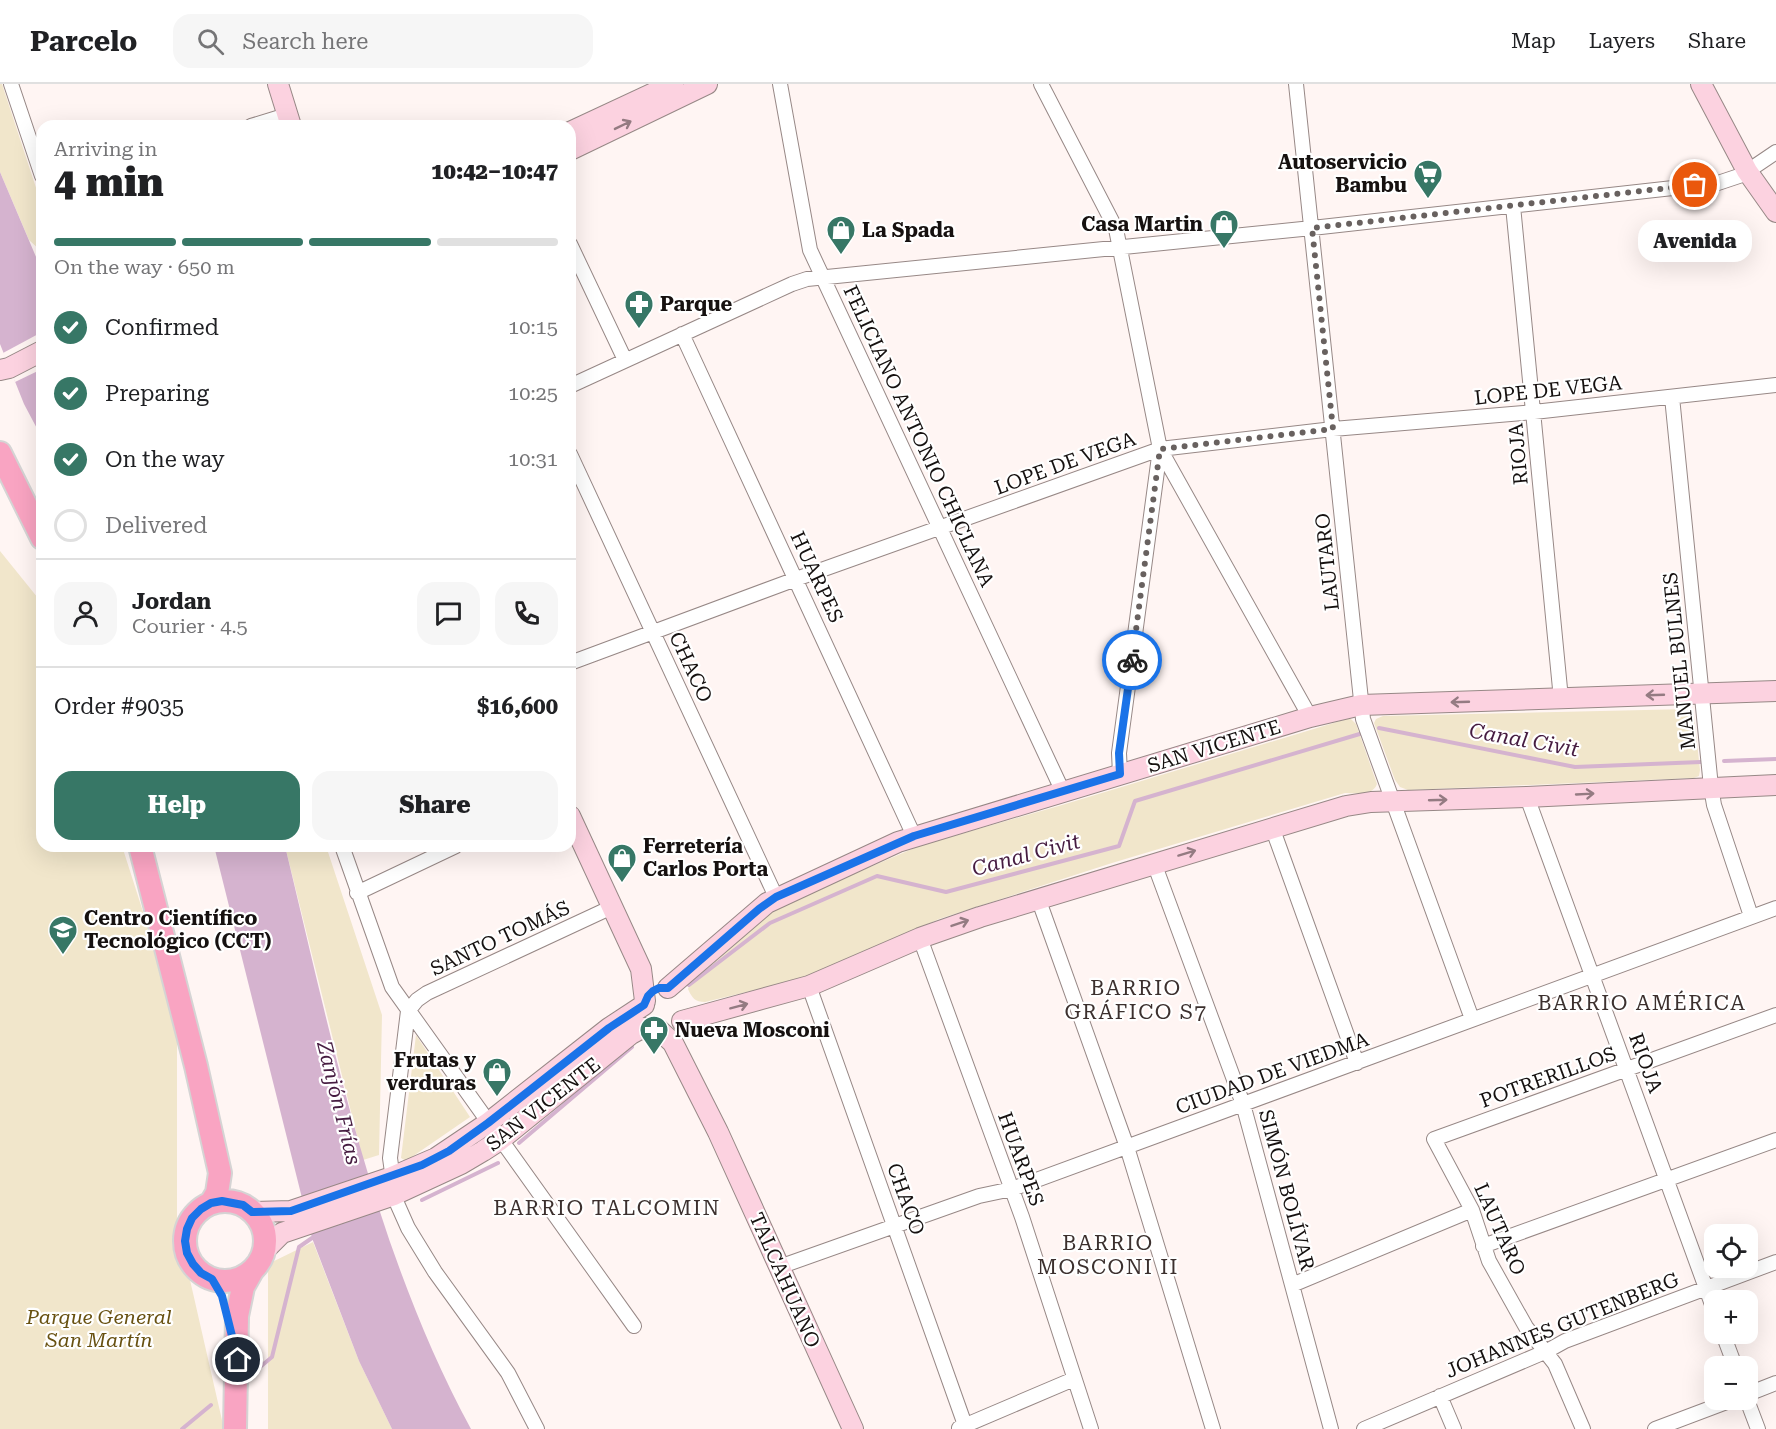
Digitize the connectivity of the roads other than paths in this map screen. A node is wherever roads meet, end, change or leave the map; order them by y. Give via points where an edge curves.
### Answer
1 (278, 84) edge
2 (673, 84) edge
3 (708, 84) edge
4 (780, 84) edge
5 (1041, 84) edge
6 (1296, 84) edge
7 (15, 85) edge
8 (1704, 85) edge
9 (289, 120) edge
10 (576, 129) edge
11 (576, 147) edge
12 (1776, 152) edge
13 (36, 156) edge
14 (1747, 171) junction
15 (1513, 206) junction
16 (1776, 212) edge
17 (1312, 228) junction
18 (1120, 247) junction
19 (576, 257) edge
20 (823, 277) junction
21 (682, 334) junction
22 (36, 354) edge
23 (625, 360) junction
24 (3, 373) edge
25 (576, 383) edge
26 (1776, 385) edge
27 (1672, 397) junction
28 (1534, 412) junction
29 (1333, 429) junction
30 (1160, 449) junction
31 (0, 453) edge
32 (576, 467) edge
33 (0, 484) edge
34 (36, 526) edge
35 (941, 528) junction
36 (36, 543) edge
37 (796, 579) junction
38 (652, 631) junction
39 (576, 661) edge
40 (1776, 691) edge
41 (1701, 693) junction
42 (1561, 699) junction
43 (1361, 705) junction
44 (1310, 717) junction
45 (1120, 774) junction
46 (1776, 785) edge
47 (1711, 787) junction
48 (1063, 792) junction
49 (1527, 797) junction
50 (1392, 801) junction
51 (1272, 827) junction
52 (576, 829) edge
53 (914, 836) junction
54 (142, 852) edge
55 (344, 852) edge
56 (443, 852) edge
57 (1154, 863) junction
58 (357, 893) junction
59 (776, 897) junction
60 (1038, 898) junction
61 (612, 907) junction
62 (1776, 908) edge
63 (1751, 916) junction
64 (920, 938) junction
65 (641, 969) junction
66 (1592, 974) junction
67 (809, 986) junction
68 (667, 988) junction
69 (644, 1003) junction
70 (408, 1011) junction
71 (1776, 1015) edge
72 (1472, 1019) junction
73 (681, 1022) junction
74 (657, 1028) junction
75 (1357, 1063) junction
76 (1627, 1070) junction
77 (1243, 1104) junction
78 (488, 1123) junction
79 (718, 1132) junction
80 (211, 1135) junction
81 (1434, 1139) joint
82 (500, 1140) junction
83 (1776, 1140) edge
84 (1127, 1147) junction
85 (1667, 1179) junction
86 (383, 1189) junction
87 (1012, 1189) junction
88 (211, 1203) junction
89 (247, 1208) junction
90 (1472, 1210) junction
91 (306, 1215) junction
92 (895, 1225) junction
93 (1484, 1246) junction
94 (264, 1251) junction
95 (1776, 1262) edge
96 (779, 1268) junction
97 (252, 1271) junction
98 (212, 1279) junction
99 (1292, 1285) junction
100 (1706, 1287) junction
101 (1707, 1290) edge
102 (634, 1326) dead end
103 (1546, 1351) junction
104 (238, 1360) junction
105 (1074, 1378) junction
106 (1776, 1383) edge
107 (1758, 1390) edge
108 (1440, 1396) junction
109 (1705, 1410) edge
110 (1751, 1410) edge
111 (961, 1427) edge
112 (235, 1429) edge
113 (537, 1429) edge
114 (852, 1429) edge
115 (1091, 1429) edge
116 (1213, 1429) edge
117 (1331, 1429) edge
118 (1364, 1429) edge
119 (1454, 1429) edge
120 (1583, 1429) edge
121 (1655, 1429) edge
122 (1758, 1429) edge

1 - 9 main road
2 - 10 main road
11 -> 3 main road
4 - 20 street, FELICIANO ANTONIO CHICLANA via 810,250
5 - 18 street via 1116,229
6 - 17 street, LAUTARO
7 - 13 street
8 - 14 main road
12 - 14 street
14 - 15 street via 1718,183
14 - 16 main road
15 - 17 street
15 - 28 street, RIOJA
17 - 18 street
17 - 29 street, LAUTARO
18 - 20 street
18 - 30 street
19 - 23 street
20 - 21 street via 792,284
20 - 35 street, FELICIANO ANTONIO CHICLANA
21 - 23 street
21 - 37 street, HUARPES
22 - 24 main road
23 - 25 street
26 - 27 street, LOPE DE VEGA
27 - 28 street, LOPE DE VEGA
27 - 41 street, MANUEL BULNES
28 - 29 street, LOPE DE VEGA
28 - 42 street, RIOJA
29 - 30 street, LOPE DE VEGA
29 - 43 street, LAUTARO
30 - 35 street, LOPE DE VEGA
30 - 44 street
30 - 45 street via 1119,753
31 - 34 main road
32 - 38 street, CHACO
33 - 36 main road
35 - 37 street, LOPE DE VEGA
35 - 48 street, FELICIANO ANTONIO CHICLANA
37 - 38 street, LOPE DE VEGA
37 - 53 street, HUARPES
38 - 39 street, LOPE DE VEGA
38 - 59 street, CHACO
40 - 41 main road, SAN VICENTE
41 -> 42 main road, SAN VICENTE
41 - 47 street, MANUEL BULNES
42 -> 43 main road, SAN VICENTE
43 - 44 main road, SAN VICENTE
43 - 50 street, LAUTARO
44 - 45 main road, SAN VICENTE
45 - 48 main road, SAN VICENTE
46 - 47 main road
49 -> 47 main road
47 - 63 street, MANUEL BULNES
48 - 53 main road, SAN VICENTE
50 -> 49 main road
49 - 66 street, RIOJA
50 - 51 main road via 1346,806
50 - 72 street, LAUTARO
57 -> 51 main road
51 - 75 street
52 - 61 main road
53 - 59 main road, SAN VICENTE
54 - 80 main road
55 - 58 street
56 - 58 street
57 - 60 main road
57 - 77 street, SIMÓN BOLÍVAR
58 - 70 street via 388,980
59 - 68 main road, SAN VICENTE
64 -> 60 main road
60 - 84 street
61 - 65 main road
61 - 70 street, SANTO TOMÁS via 428,993
62 - 63 street, CIUDAD DE VIEDMA
63 - 66 street, CIUDAD DE VIEDMA
64 - 67 main road
64 - 87 street, HUARPES
65 - 68 main road
65 - 69 main road
66 - 72 street, CIUDAD DE VIEDMA
66 - 76 street, RIOJA
73 -> 67 main road
67 - 92 street, CHACO
68 - 69 main road via 653,991
68 - 73 main road via 684,1000
69 - 74 main road via 646,1018
69 - 78 main road, SAN VICENTE
70 - 78 street
70 - 86 street
71 - 76 street, POTRERILLOS
72 - 75 street, CIUDAD DE VIEDMA
73 - 74 main road via 670,1029
73 - 79 main road, TALCAHUANO
74 - 79 main road, TALCAHUANO via 673,1043
74 - 82 main road, SAN VICENTE via 642,1028 631,1034
75 - 77 street, CIUDAD DE VIEDMA
76 - 81 street, POTRERILLOS
76 - 85 street, RIOJA
77 - 84 street, CIUDAD DE VIEDMA
77 - 99 street, SIMÓN BOLÍVAR
78 - 82 street
78 - 86 main road, SAN VICENTE
79 - 96 main road, TALCAHUANO
80 - 88 main road via 220,1173
80 - 89 main road via 230,1181
81 - 90 street, LAUTARO
82 - 86 main road, SAN VICENTE via 461,1164
82 - 102 street
83 - 85 street
84 - 87 street, CIUDAD DE VIEDMA
84 - 116 street
85 - 93 street
85 - 100 street, RIOJA
86 - 91 main road, SAN VICENTE
86 - 113 street via 421,1251 508,1373
87 - 92 street, CIUDAD DE VIEDMA via 979,1196
87 - 105 street, HUARPES
88 - 89 main road via 232,1202
88 - 98 main road via 192,1218 185,1241 193,1264
89 - 91 main road, SAN VICENTE
89 - 94 main road via 263,1230
90 - 93 street, LAUTARO
90 - 99 street
91 - 94 main road, SAN VICENTE
92 - 96 street, CIUDAD DE VIEDMA
92 - 111 street, CHACO
93 - 103 street, LAUTARO via 1526,1327
94 - 97 main road
95 - 100 street, JOHANNES GUTENBERG
96 - 114 main road, TALCAHUANO
97 - 98 main road via 233,1280
97 - 104 main road via 239,1299
98 - 104 main road via 222,1296
99 - 117 street, SIMÓN BOLÍVAR
100 - 101 street, RIOJA
100 - 103 street, JOHANNES GUTENBERG
103 - 108 street, JOHANNES GUTENBERG
103 - 120 street, LAUTARO
104 - 112 main road
105 - 111 street
105 - 115 street, HUARPES
106 - 107 street
108 - 118 street, JOHANNES GUTENBERG
108 - 119 street
109 - 121 street
110 - 122 street

